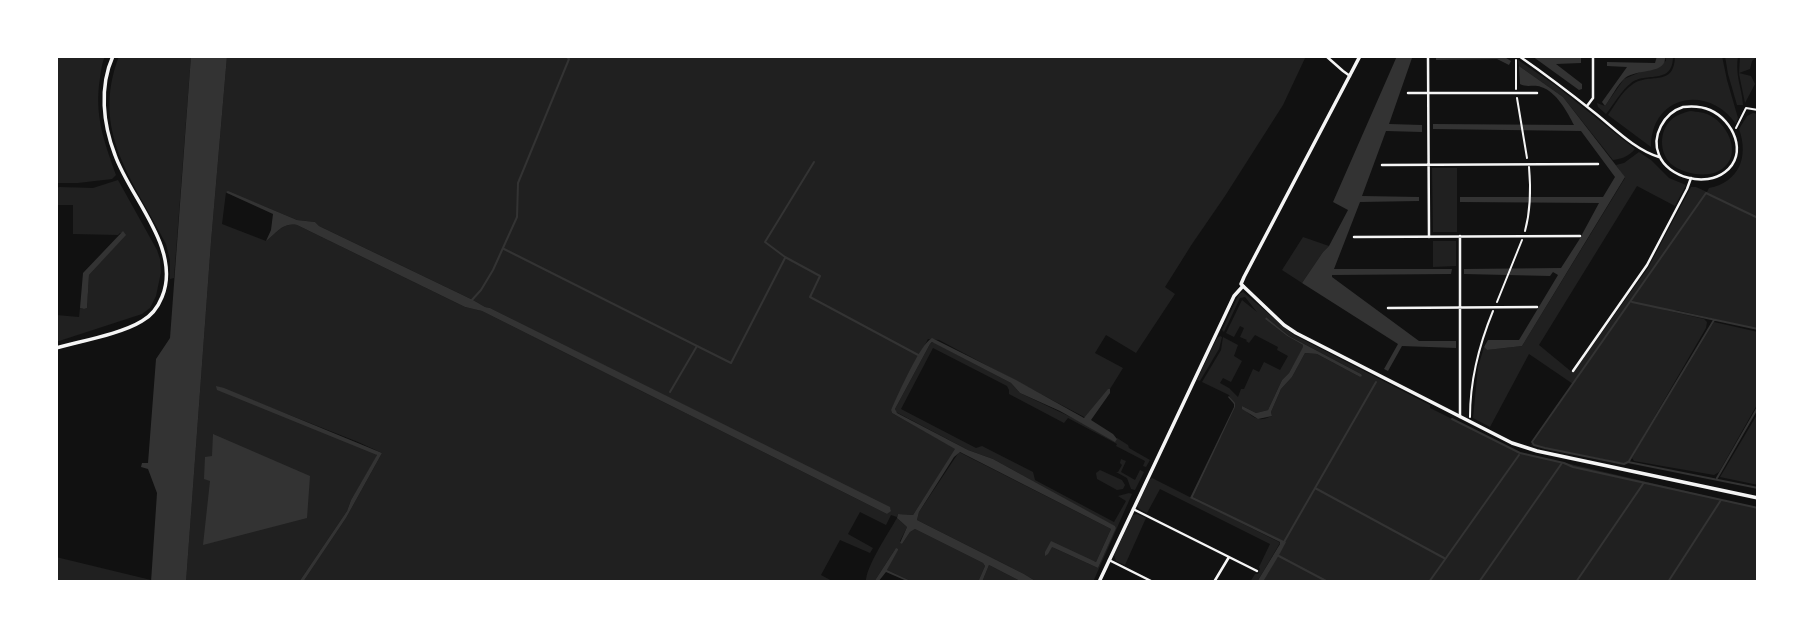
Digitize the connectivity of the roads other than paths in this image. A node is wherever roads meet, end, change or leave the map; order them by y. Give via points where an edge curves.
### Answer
1 (113, 56) edge
2 (1325, 56) edge
3 (1360, 56) edge
4 (1428, 56) edge
5 (1519, 56) edge
6 (1593, 56) edge
7 (1350, 76) junction
8 (1408, 93) dead end
9 (1537, 93) dead end
10 (1427, 94) junction
11 (1587, 106) junction
12 (1659, 157) junction
13 (1382, 164) dead end
14 (1429, 164) junction
15 (1598, 164) dead end
16 (1691, 178) junction
17 (1460, 236) junction
18 (1580, 236) dead end
19 (1354, 237) dead end
20 (1429, 237) junction
21 (1242, 286) junction
22 (1460, 307) junction
23 (1537, 307) dead end
24 (1388, 308) dead end
25 (56, 348) edge
26 (1573, 371) dead end
27 (1460, 417) junction
28 (1758, 498) edge
29 (1132, 509) junction
30 (1229, 557) junction
31 (1109, 560) junction
32 (1257, 570) dead end
33 (1098, 582) edge
34 (1153, 582) edge
35 (1214, 582) edge

1 - 25 main road via 104,91 108,131 114,155 161,245 165,290 145,320
2 - 7 street
3 - 7 main road
4 - 10 street
5 - 11 street
6 - 11 street via 1593,98
7 - 21 main road
8 - 10 street
9 - 10 street
10 - 14 street
11 - 12 street
12 - 16 street
12 - 16 street via 1660,127 1670,113 1696,107 1721,117 1733,131 1737,151 1730,168 1711,179
13 - 14 street
14 - 15 street
14 - 20 street
16 - 26 street via 1647,265
17 - 18 street
17 - 20 street
17 - 22 street
19 - 20 street
21 - 27 main road via 1296,333
21 - 29 main road
22 - 23 street
22 - 24 street
22 - 27 street
27 - 28 main road via 1537,451
29 - 30 street
29 - 31 main road
30 - 32 street
30 - 35 street
31 - 33 main road
31 - 34 street

